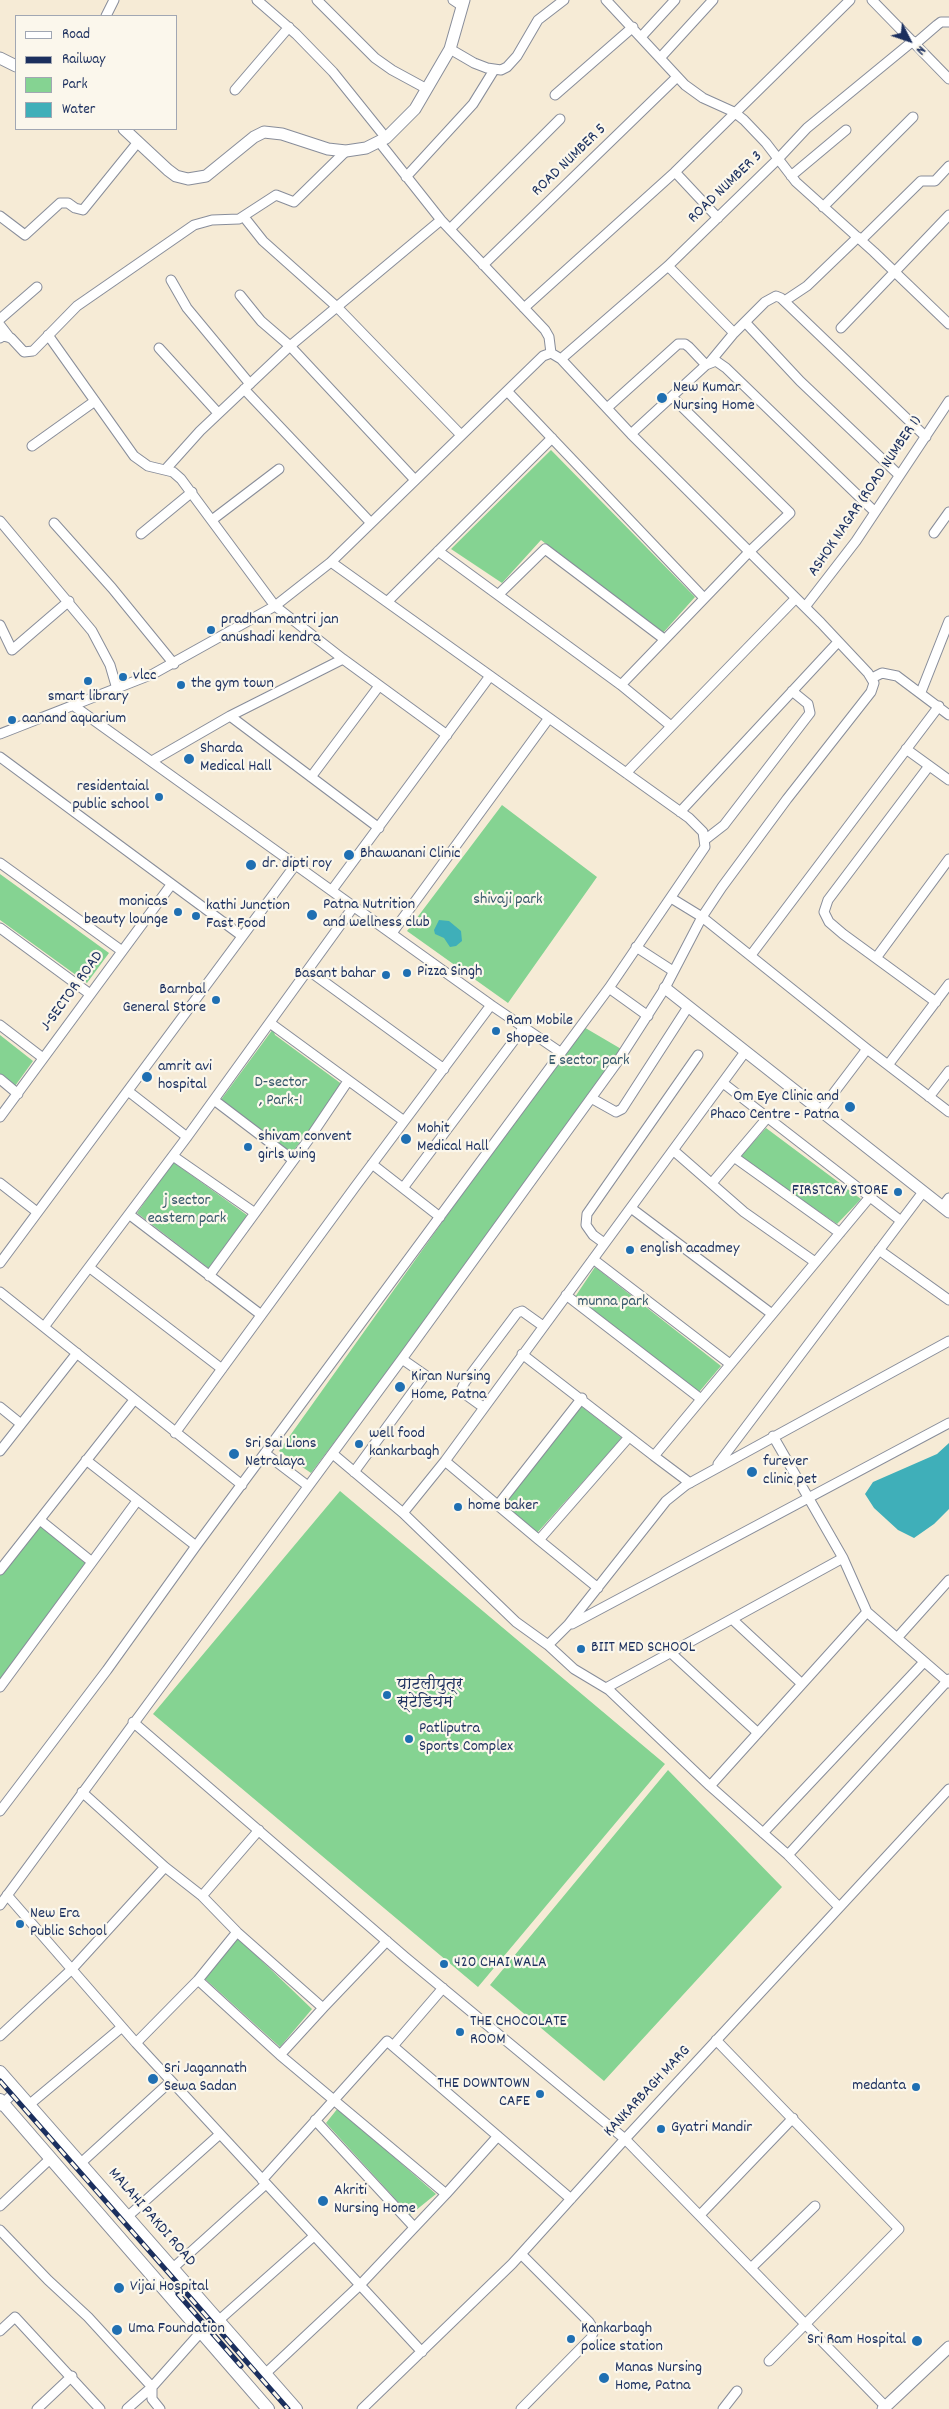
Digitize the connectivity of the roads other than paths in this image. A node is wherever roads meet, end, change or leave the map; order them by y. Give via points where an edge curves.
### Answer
1 (114, 0) edge
2 (257, 0) edge
3 (317, 0) edge
4 (564, 0) edge
5 (675, 0) edge
6 (713, 0) edge
7 (850, 0) edge
8 (872, 0) edge
9 (610, 1) edge
10 (460, 2) edge
11 (106, 15) edge
12 (949, 22) edge
13 (289, 27) junction
14 (633, 28) junction
15 (641, 37) junction
16 (914, 42) junction
17 (450, 49) junction
18 (0, 58) edge
19 (660, 58) junction
20 (15, 66) edge
21 (494, 70) junction
22 (677, 77) junction
23 (949, 78) edge
24 (427, 89) junction
25 (235, 90) dead end
26 (555, 95) dead end
27 (734, 112) junction
28 (914, 117) dead end
29 (560, 119) dead end
30 (125, 130) edge
31 (846, 130) dead end
32 (383, 140) junction
33 (138, 142) junction
34 (346, 151) junction
35 (778, 159) junction
36 (949, 166) edge
37 (675, 172) junction
38 (791, 176) junction
39 (406, 177) junction
40 (823, 207) junction
41 (949, 215) edge
42 (0, 216) edge
43 (244, 217) junction
44 (718, 218) junction
45 (441, 220) junction
46 (450, 229) junction
47 (859, 239) junction
48 (483, 265) junction
49 (668, 266) junction
50 (895, 272) junction
51 (170, 280) dead end
52 (37, 287) dead end
53 (240, 295) dead end
54 (786, 300) junction
55 (337, 307) junction
56 (524, 308) junction
57 (0, 319) edge
58 (745, 322) junction
59 (949, 324) edge
60 (0, 325) edge
61 (841, 328) dead end
62 (734, 333) junction
63 (48, 336) junction
64 (0, 338) edge
65 (11, 338) junction
66 (290, 346) junction
67 (159, 348) dead end
68 (551, 354) junction
69 (561, 359) junction
70 (708, 364) junction
71 (247, 386) junction
72 (507, 391) junction
73 (672, 397) junction
74 (95, 400) junction
75 (949, 401) edge
76 (608, 408) junction
77 (218, 413) junction
78 (632, 434) junction
79 (461, 435) junction
80 (552, 438) junction
81 (926, 438) junction
82 (32, 446) dead end
83 (278, 469) dead end
84 (165, 470) junction
85 (899, 475) junction
86 (414, 480) junction
87 (192, 492) junction
88 (876, 512) junction
89 (949, 512) edge
90 (212, 520) junction
91 (0, 521) edge
92 (54, 523) dead end
93 (371, 523) junction
94 (934, 533) dead end
95 (141, 534) dead end
96 (750, 551) junction
97 (438, 552) junction
98 (331, 562) junction
99 (498, 595) junction
100 (704, 598) junction
101 (796, 598) junction
102 (69, 602) junction
103 (387, 602) junction
104 (275, 606) junction
105 (805, 607) junction
106 (949, 621) edge
107 (0, 625) edge
108 (664, 639) junction
109 (838, 642) junction
110 (343, 659) junction
111 (174, 664) junction
112 (490, 676) junction
113 (872, 678) junction
114 (621, 685) junction
115 (379, 686) junction
116 (117, 690) junction
117 (792, 691) junction
118 (922, 692) junction
119 (74, 706) junction
120 (938, 706) junction
121 (949, 714) edge
122 (230, 716) junction
123 (549, 718) junction
124 (671, 726) junction
125 (0, 734) edge
126 (447, 735) junction
127 (906, 749) junction
128 (152, 761) junction
129 (2, 762) edge
130 (929, 766) junction
131 (626, 774) junction
132 (311, 777) junction
133 (949, 780) edge
134 (680, 812) junction
135 (379, 828) junction
136 (706, 839) junction
137 (949, 859) edge
138 (0, 863) edge
139 (296, 864) junction
140 (171, 885) junction
141 (332, 890) junction
142 (671, 898) junction
143 (354, 906) junction
144 (702, 917) junction
145 (0, 928) edge
146 (392, 933) junction
147 (242, 936) junction
148 (636, 947) junction
149 (122, 951) junction
150 (751, 955) junction
151 (876, 958) junction
152 (308, 970) junction
153 (673, 971) junction
154 (949, 984) edge
155 (608, 988) junction
156 (665, 988) junction
157 (90, 994) junction
158 (936, 1002) junction
159 (491, 1005) junction
160 (688, 1007) junction
161 (648, 1016) junction
162 (270, 1024) junction
163 (0, 1025) edge
164 (524, 1027) junction
165 (867, 1049) junction
166 (560, 1052) junction
167 (745, 1052) junction
168 (698, 1056) dead end
169 (43, 1058) junction
170 (888, 1065) junction
171 (444, 1068) junction
172 (949, 1071) edge
173 (0, 1079) edge
174 (348, 1081) junction
175 (723, 1083) junction
176 (128, 1091) junction
177 (18, 1094) junction
178 (929, 1097) junction
179 (592, 1098) junction
180 (214, 1100) junction
181 (820, 1111) junction
182 (949, 1112) edge
183 (0, 1117) edge
184 (767, 1118) junction
185 (404, 1121) junction
186 (187, 1137) junction
187 (673, 1150) junction
188 (173, 1156) junction
189 (734, 1157) junction
190 (293, 1160) junction
191 (372, 1164) junction
192 (0, 1183) edge
193 (712, 1183) junction
194 (404, 1188) junction
195 (923, 1192) junction
196 (869, 1198) junction
197 (947, 1206) edge
198 (631, 1208) junction
199 (37, 1212) junction
200 (255, 1213) junction
201 (130, 1215) junction
202 (440, 1217) junction
203 (901, 1221) junction
204 (840, 1233) junction
205 (604, 1243) junction
206 (879, 1250) junction
207 (593, 1259) junction
208 (815, 1262) junction
209 (0, 1263) edge
210 (90, 1268) junction
211 (209, 1276) junction
212 (0, 1292) edge
213 (566, 1295) junction
214 (949, 1300) edge
215 (260, 1314) junction
216 (772, 1314) junction
217 (543, 1326) junction
218 (44, 1328) junction
219 (949, 1341) edge
220 (77, 1353) junction
221 (522, 1354) junction
222 (402, 1359) junction
223 (730, 1364) junction
224 (222, 1370) junction
225 (582, 1398) junction
226 (701, 1399) junction
227 (134, 1400) junction
228 (0, 1407) edge
229 (483, 1407) junction
230 (949, 1423) edge
231 (21, 1424) junction
232 (175, 1433) junction
233 (773, 1436) junction
234 (629, 1437) junction
235 (0, 1451) edge
236 (266, 1454) junction
237 (333, 1454) junction
238 (654, 1456) junction
239 (86, 1460) junction
240 (445, 1461) junction
241 (716, 1467) junction
242 (354, 1472) junction
243 (690, 1483) junction
244 (242, 1485) junction
245 (308, 1486) junction
246 (809, 1498) junction
247 (137, 1501) junction
248 (498, 1505) junction
249 (403, 1513) junction
250 (40, 1520) junction
251 (539, 1540) junction
252 (196, 1546) junction
253 (843, 1558) junction
254 (92, 1562) junction
255 (0, 1570) edge
256 (949, 1580) edge
257 (598, 1588) junction
258 (867, 1612) junction
259 (733, 1620) junction
260 (568, 1625) junction
261 (897, 1638) junction
262 (548, 1644) junction
263 (671, 1653) junction
264 (924, 1662) junction
265 (948, 1681) edge
266 (802, 1684) junction
267 (0, 1687) edge
268 (606, 1688) junction
269 (133, 1722) junction
270 (758, 1734) junction
271 (710, 1786) junction
272 (949, 1789) edge
273 (82, 1792) junction
274 (1, 1808) edge
275 (258, 1830) junction
276 (763, 1833) junction
277 (788, 1855) junction
278 (165, 1867) junction
279 (7, 1895) junction
280 (202, 1896) junction
281 (0, 1905) edge
282 (840, 1907) junction
283 (237, 1932) junction
284 (387, 1941) junction
285 (72, 1969) junction
286 (198, 1980) junction
287 (443, 1988) junction
288 (323, 2008) junction
289 (122, 2027) junction
290 (0, 2036) edge
291 (716, 2040) junction
292 (136, 2043) junction
293 (393, 2046) junction
294 (280, 2056) junction
295 (0, 2072) edge
296 (171, 2081) junction
297 (17, 2090) junction
298 (333, 2100) junction
299 (1, 2103) edge
300 (30, 2104) junction
301 (793, 2118) junction
302 (315, 2120) junction
303 (220, 2134) junction
304 (498, 2136) junction
305 (625, 2138) junction
306 (51, 2158) junction
307 (82, 2162) junction
308 (264, 2182) junction
309 (446, 2194) junction
310 (571, 2199) junction
311 (0, 2206) edge
312 (815, 2206) dead end
313 (700, 2215) junction
314 (126, 2218) junction
315 (414, 2228) junction
316 (0, 2230) edge
317 (314, 2236) junction
318 (521, 2254) junction
319 (173, 2268) junction
320 (751, 2268) junction
321 (360, 2285) junction
322 (218, 2321) junction
323 (806, 2324) junction
324 (0, 2331) edge
325 (200, 2333) junction
326 (422, 2352) junction
327 (947, 2354) edge
328 (769, 2361) dead end
329 (265, 2374) junction
330 (72, 2376) junction
331 (152, 2387) junction
332 (738, 2390) dead end
333 (885, 2408) edge
334 (37, 2409) edge
335 (100, 2409) edge
336 (127, 2409) edge
337 (160, 2409) edge
338 (268, 2409) edge
339 (296, 2409) edge
340 (362, 2409) edge
341 (521, 2409) edge
342 (723, 2409) edge

1 - 11 street
2 - 13 street
3 - 24 street via 375,58
4 - 21 street via 538,20 512,62 501,70
5 - 15 street
6 - 19 street
7 - 27 street
8 - 16 street
9 - 14 street
10 - 17 street
12 - 16 street, ROAD NUMBER 3 via 941,22
13 - 25 street
13 - 32 street via 353,94
14 - 15 street
14 - 26 street
15 - 19 street
16 - 23 street
16 - 35 street, ROAD NUMBER 3 via 813,122
17 - 21 street
17 - 24 street
18 - 20 street
19 - 22 street
21 - 39 street via 473,104
22 - 27 street via 693,92
22 - 48 street, ROAD NUMBER 5
24 - 32 street via 415,109
27 - 35 street via 757,132
27 - 37 street
28 - 40 street
29 - 46 street
30 - 33 street
31 - 38 street
32 - 34 street via 366,148
32 - 39 street
33 - 34 street via 168,170 188,180 206,176 264,132 328,150
33 - 42 street via 83,210 60,203 25,235
34 - 43 street via 297,201 291,202 276,195
35 - 38 street
35 - 44 street, ROAD NUMBER 3
36 - 47 street via 935,182 921,181
37 - 44 street
37 - 56 street
38 - 40 street
39 - 45 street
40 - 47 street
41 - 50 street
43 - 55 street via 263,241
43 - 63 street via 194,225 77,306
44 - 49 street, ROAD NUMBER 3
45 - 46 street
45 - 55 street
46 - 48 street
47 - 50 street
47 - 54 street via 807,286
48 - 56 street
49 - 62 street
49 - 69 street, ROAD NUMBER 3
50 - 59 street
50 - 61 street
51 - 71 street via 187,308
52 - 57 street
53 - 66 street
54 - 58 street via 776,296 770,298
54 - 81 street
55 - 66 street
55 - 79 street
56 - 68 street via 545,330
58 - 62 street
58 - 85 street via 800,381
60 - 65 street
62 - 70 street
63 - 65 street via 28,353
63 - 74 street
64 - 65 street
66 - 71 street
66 - 86 street
67 - 77 street
68 - 69 street
68 - 72 street via 543,356
69 - 76 street
70 - 73 street
70 - 76 street via 685,344 678,344
70 - 88 street via 716,361 726,368
71 - 77 street
71 - 93 street
72 - 79 street
72 - 80 street
73 - 78 street
73 - 96 street via 790,513
74 - 82 street
74 - 84 street via 134,456 148,466
75 - 81 street, ASHOK NAGAR (ROAD NUMBER 1)
76 - 78 street
77 - 84 street
78 - 96 street
79 - 86 street
80 - 97 street
80 - 100 street
81 - 85 street, ASHOK NAGAR (ROAD NUMBER 1)
83 - 90 street
84 - 87 street via 181,478
85 - 88 street, ASHOK NAGAR (ROAD NUMBER 1)
86 - 93 street
87 - 90 street
87 - 95 street
88 - 105 street, ASHOK NAGAR (ROAD NUMBER 1) via 836,570
89 - 94 street
90 - 104 street
91 - 102 street
92 - 111 street
93 - 98 street
96 - 100 street
96 - 101 street
97 - 99 street
97 - 103 street
98 - 103 street
98 - 104 street
99 - 108 street via 545,549
99 - 114 street
100 - 108 street
101 - 105 street
101 - 124 street
102 - 107 street via 12,650
102 - 116 street via 101,647
103 - 112 street
104 - 110 street
104 - 111 street
105 - 109 street
106 - 118 street
108 - 114 street
109 - 113 street
109 - 117 street
110 - 115 street
110 - 122 street
111 - 116 street
112 - 123 street
112 - 126 street
113 - 118 street via 889,673
113 - 144 street via 871,692 787,799
114 - 124 street
115 - 126 street
115 - 132 street
116 - 119 street
117 - 134 street
117 - 136 street via 808,704 810,713 724,825
118 - 120 street
119 - 125 street
119 - 128 street
120 - 121 street
120 - 127 street
122 - 128 street
122 - 132 street
123 - 131 street
123 - 146 street
124 - 131 street
126 - 135 street
127 - 130 street
127 - 150 street
128 - 139 street
129 - 140 street
130 - 133 street
130 - 151 street via 824,906 829,922
131 - 134 street
132 - 135 street
134 - 136 street via 700,827
135 - 141 street
136 - 142 street via 702,855
137 - 151 street
138 - 149 street
139 - 141 street
139 - 147 street
140 - 147 street
140 - 149 street, J-SECTOR ROAD
141 - 143 street
142 - 144 street
142 - 148 street
143 - 146 street
143 - 152 street
144 - 150 street
144 - 153 street
145 - 157 street
146 - 159 street
147 - 176 street
148 - 153 street
148 - 155 street
149 - 157 street, J-SECTOR ROAD
150 - 165 street
151 - 158 street
152 - 162 street
152 - 171 street
153 - 156 street
154 - 158 street
155 - 161 street
155 - 166 street
156 - 160 street
156 - 161 street
157 - 169 street, J-SECTOR ROAD
158 - 170 street
159 - 164 street
159 - 171 street
160 - 167 street
160 - 179 street via 622,1109 616,1112
161 - 179 street
162 - 174 street
162 - 180 street
163 - 169 street
164 - 166 street
164 - 194 street
165 - 170 street
165 - 181 street
166 - 202 street
167 - 175 street
167 - 181 street
168 - 205 street via 587,1214 586,1225
169 - 177 street, J-SECTOR ROAD
170 - 178 street
171 - 185 street
172 - 178 street
173 - 177 street
174 - 185 street
174 - 190 street
175 - 184 street
175 - 187 street
176 - 186 street
176 - 199 street
177 - 183 street, J-SECTOR ROAD
178 - 182 street
179 - 222 street
180 - 186 street
180 - 190 street
181 - 195 street
184 - 189 street
184 - 196 street
185 - 191 street
186 - 188 street
187 - 193 street
187 - 198 street
188 - 200 street
188 - 201 street
189 - 193 street
189 - 204 street
190 - 200 street
191 - 194 street
191 - 215 street
192 - 199 street
193 - 208 street via 744,1212
194 - 202 street
195 - 197 street
195 - 203 street
196 - 203 street
196 - 204 street
198 - 205 street
198 - 216 street
199 - 209 street
200 - 211 street
201 - 210 street
201 - 211 street
202 - 236 street
203 - 206 street
204 - 208 street
205 - 207 street
206 - 214 street
206 - 241 street
207 - 213 street
207 - 223 street
208 - 216 street
210 - 218 street
210 - 224 street
211 - 215 street
212 - 218 street
213 - 217 street
213 - 226 street
215 - 224 street
216 - 223 street
217 - 221 street
217 - 229 street via 522,1311 517,1313 465,1382 462,1388 465,1394
218 - 220 street
219 - 233 street
220 - 227 street
220 - 231 street
221 - 225 street
221 - 229 street
222 - 237 street
222 - 242 street via 425,1375
223 - 226 street
224 - 232 street
225 - 234 street
225 - 248 street
226 - 238 street
227 - 232 street
227 - 239 street
228 - 231 street
229 - 240 street
230 - 246 street
231 - 235 street
232 - 244 street
233 - 241 street
233 - 246 street
234 - 238 street
234 - 251 street
236 - 244 street
236 - 245 street
237 - 242 street
237 - 245 street
238 - 243 street
239 - 247 street
239 - 250 street
240 - 248 street
240 - 249 street
241 - 243 street
242 - 249 street
243 - 257 street via 666,1501
244 - 252 street
245 - 269 street
246 - 253 street
246 - 260 street
247 - 252 street
247 - 254 street
248 - 251 street
249 - 262 street via 516,1622
250 - 254 street
250 - 255 street
251 - 257 street
252 - 274 street via 113,1663
253 - 258 street
253 - 259 street
254 - 267 street
256 - 261 street
257 - 260 street
258 - 261 street
258 - 266 street
259 - 263 street
259 - 266 street
260 - 262 street
261 - 264 street
262 - 268 street via 574,1669
263 - 268 street
263 - 270 street
264 - 265 street
264 - 276 street
265 - 277 street
266 - 270 street
268 - 271 street
269 - 273 street
269 - 275 street
270 - 271 street
271 - 276 street
272 - 282 street, KANKARBAGH MARG
273 - 278 street
273 - 279 street
275 - 280 street
275 - 284 street
276 - 277 street
277 - 282 street
278 - 280 street
278 - 285 street
279 - 281 street
279 - 285 street
280 - 283 street
282 - 291 street, KANKARBAGH MARG
283 - 286 street
283 - 288 street
284 - 287 street
284 - 288 street
285 - 289 street
285 - 290 street
286 - 292 street
286 - 294 street
287 - 293 street
287 - 305 street
288 - 294 street
289 - 292 street
289 - 300 street
291 - 301 street
291 - 305 street, KANKARBAGH MARG
292 - 296 street
293 - 298 street via 387,2041
293 - 304 street
294 - 298 street
295 - 297 main road, MALAHI PAKDI ROAD
296 - 303 street
296 - 307 street
297 - 299 street
297 - 300 main road, MALAHI PAKDI ROAD
298 - 302 street
298 - 309 street
299 - 306 main road
300 - 307 main road, MALAHI PAKDI ROAD
301 - 313 street
301 - 323 street via 898,2229
302 - 308 street
302 - 315 street
303 - 308 street
303 - 314 street
304 - 309 street
304 - 310 street
305 - 310 street, KANKARBAGH MARG
305 - 313 street
306 - 311 street
306 - 325 main road
307 - 314 main road, MALAHI PAKDI ROAD
308 - 317 street
308 - 319 street
309 - 315 street
310 - 318 street, KANKARBAGH MARG
312 - 320 street
313 - 320 street
314 - 319 main road, MALAHI PAKDI ROAD
315 - 321 street
316 - 331 street via 88,2317
317 - 321 street
317 - 322 street
318 - 326 street, KANKARBAGH MARG
318 - 341 street via 594,2330 591,2338
319 - 322 main road, MALAHI PAKDI ROAD
320 - 323 street
321 - 326 street
321 - 329 street
322 - 329 main road, MALAHI PAKDI ROAD
323 - 328 street
323 - 333 street
324 - 330 street via 15,2318
325 - 331 street
325 - 338 main road
326 - 340 street, KANKARBAGH MARG
327 - 333 street
329 - 339 main road, MALAHI PAKDI ROAD
330 - 334 street
330 - 335 street
331 - 336 street
331 - 337 street via 152,2399
332 - 342 street

